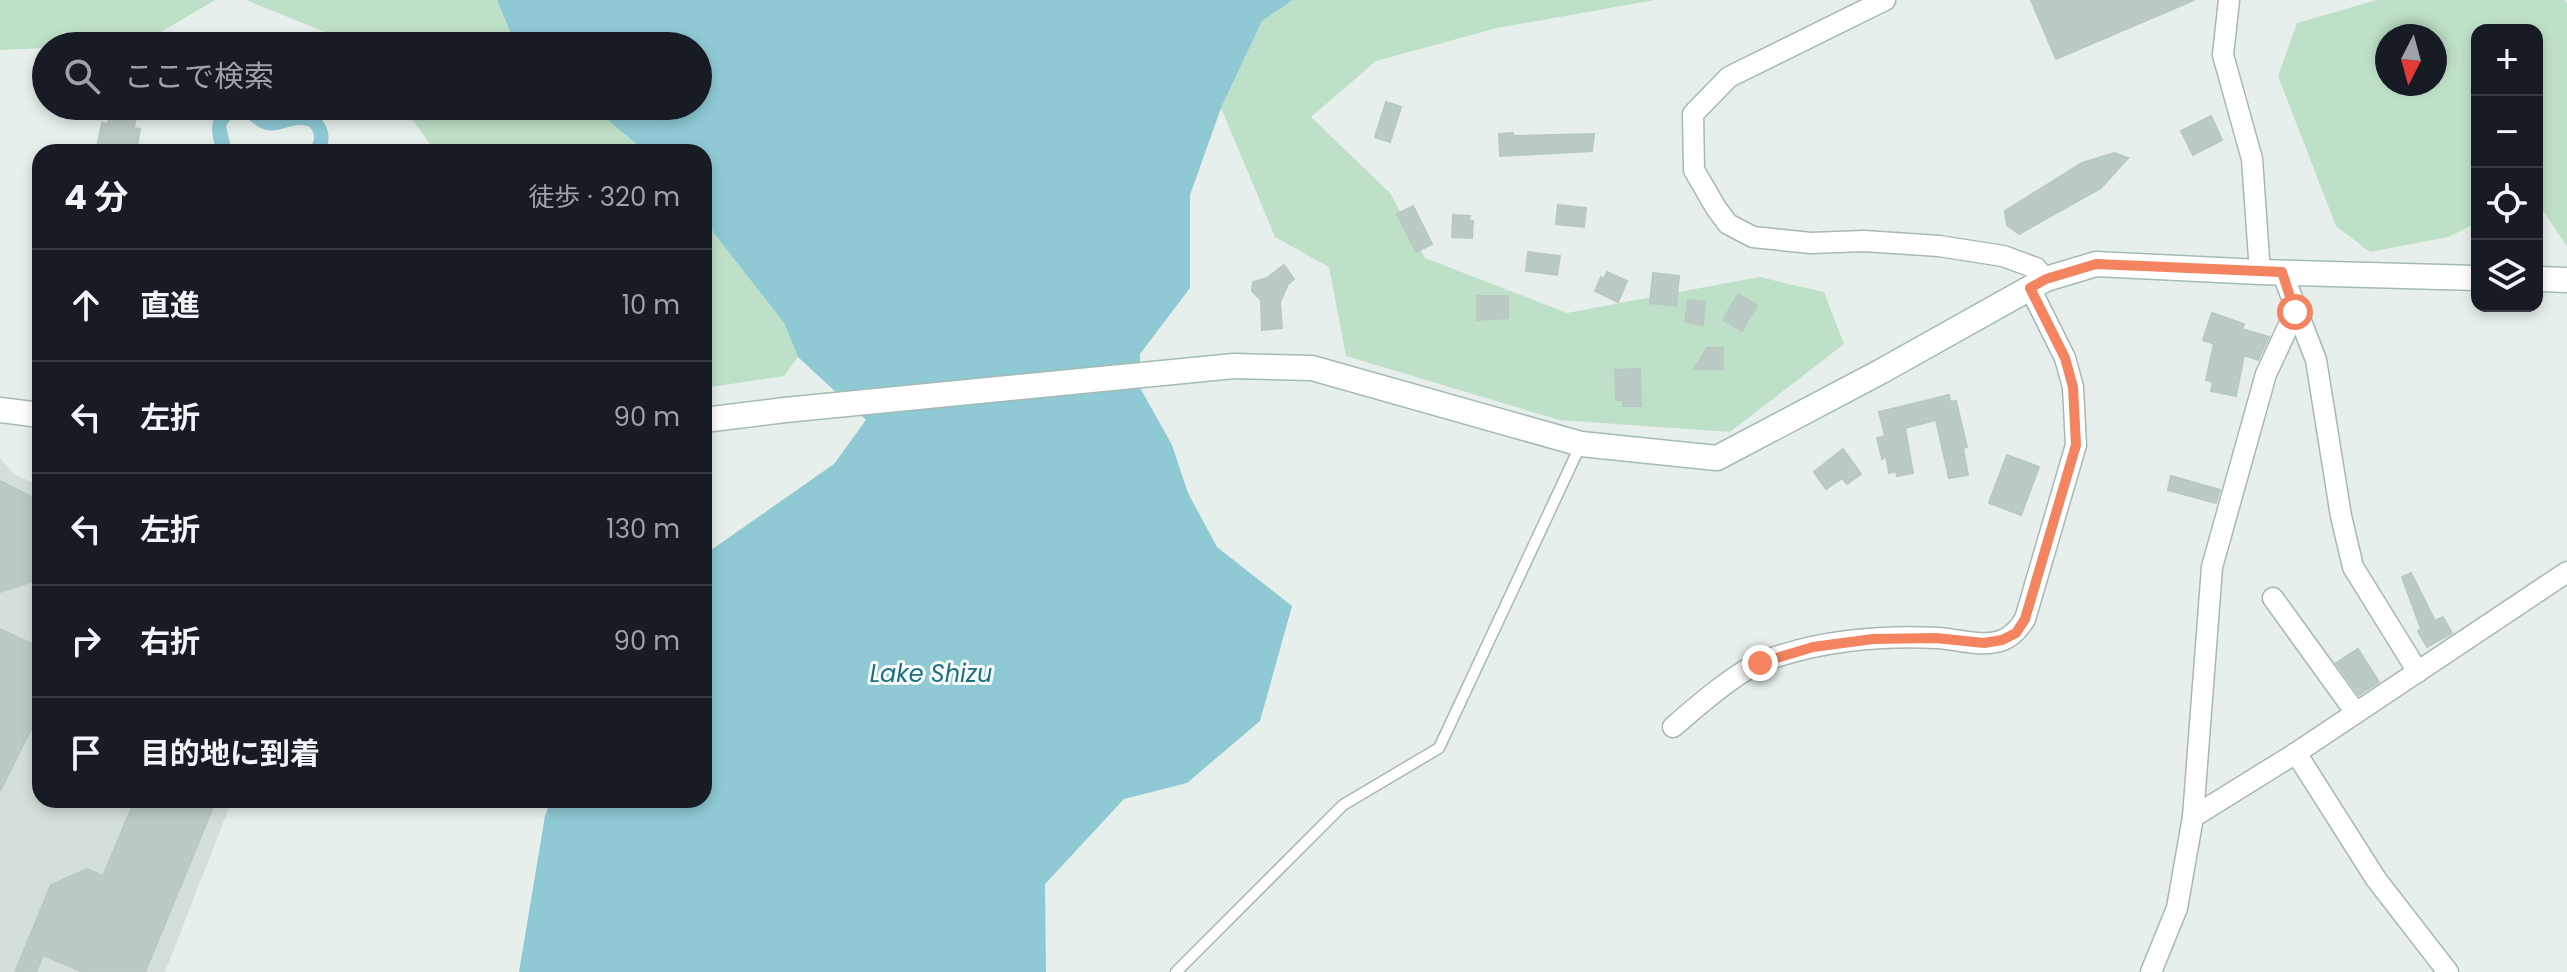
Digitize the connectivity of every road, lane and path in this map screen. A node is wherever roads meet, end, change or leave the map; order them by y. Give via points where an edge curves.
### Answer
1 (1885, 0) edge
2 (2229, 0) edge
3 (2271, 272) junction
4 (2471, 278) edge
5 (2543, 279) edge
6 (2567, 280) edge
7 (2038, 284) junction
8 (2295, 312) junction
9 (0, 410) edge
10 (32, 414) edge
11 (712, 419) edge
12 (1581, 444) junction
13 (2567, 572) edge
14 (2273, 598) dead end
15 (2418, 672) junction
16 (2356, 713) junction
17 (1673, 727) dead end
18 (2296, 753) junction
19 (2193, 817) junction
20 (1176, 972) edge
21 (2151, 972) edge
22 (2448, 972) edge

1 - 7 street via 1729,77 1693,114 1694,170 1728,224 1753,237 1939,246 2003,256 2036,268
2 - 3 street via 2223,55 2252,159
3 - 4 street
3 - 7 street via 2096,264
3 - 8 street
5 - 6 street
7 - 12 street via 1717,458
7 - 17 street via 2073,387 2076,445 2025,619 2016,633 1984,643 1889,639 1813,647 1760,663
8 - 15 street via 2316,360 2353,567
8 - 19 street via 2266,374 2212,567
9 - 10 street
11 - 12 street via 1234,366 1312,368
12 - 20 lane via 1439,748 1343,805
13 - 15 street
14 - 16 street
15 - 16 street
16 - 18 street
18 - 19 street
18 - 22 street via 2376,879
19 - 21 street via 2177,908

